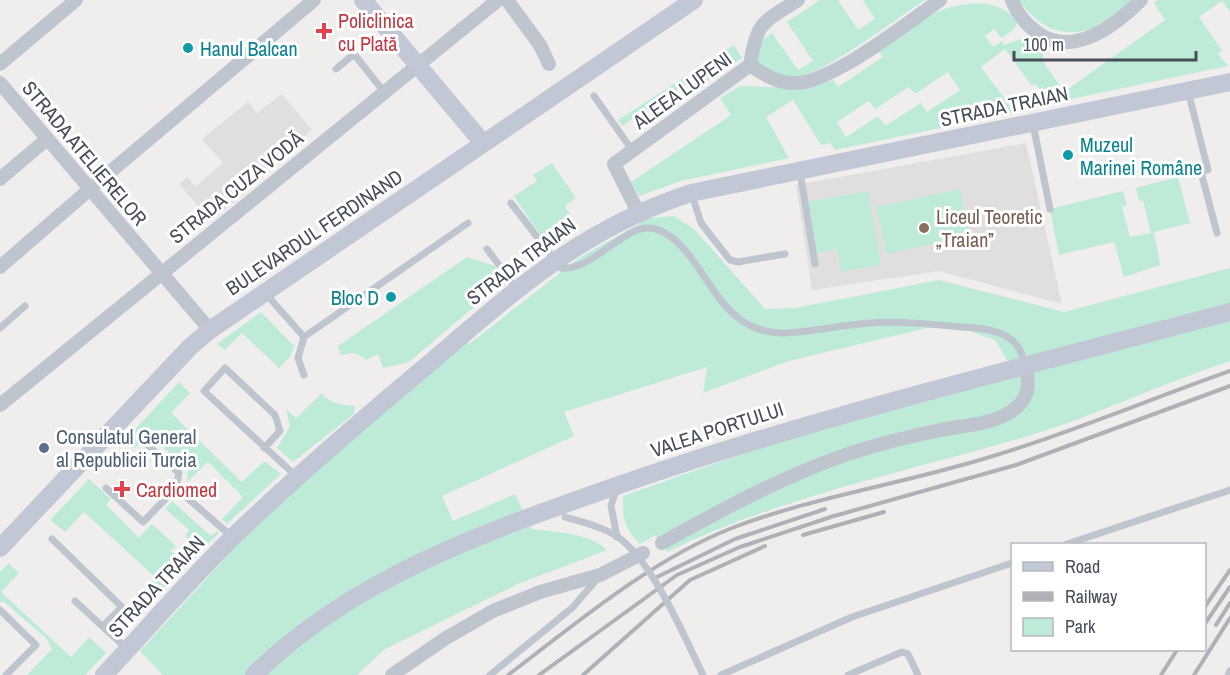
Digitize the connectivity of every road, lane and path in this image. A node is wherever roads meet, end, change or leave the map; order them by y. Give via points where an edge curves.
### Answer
1 (76, 0) edge
2 (314, 0) edge
3 (363, 0) edge
4 (498, 0) edge
5 (507, 0) edge
6 (694, 0) edge
7 (798, 0) edge
8 (940, 0) edge
9 (1001, 0) edge
10 (1140, 0) edge
11 (1014, 5) edge
12 (0, 64) edge
13 (549, 64) dead end
14 (418, 65) junction
15 (750, 65) junction
16 (336, 69) dead end
17 (1230, 82) edge
18 (0, 84) edge
19 (1188, 91) junction
20 (384, 92) junction
21 (594, 96) dead end
22 (1033, 124) junction
23 (47, 139) junction
24 (483, 143) junction
25 (632, 150) junction
26 (800, 170) junction
27 (0, 179) edge
28 (94, 186) junction
29 (691, 193) junction
30 (511, 203) dead end
31 (1050, 209) dead end
32 (638, 212) junction
33 (468, 223) dead end
34 (1216, 233) dead end
35 (487, 249) dead end
36 (785, 254) dead end
37 (815, 264) dead end
38 (557, 265) junction
39 (0, 267) edge
40 (162, 273) junction
41 (517, 289) junction
42 (265, 292) junction
43 (25, 306) dead end
44 (1230, 312) edge
45 (0, 328) edge
46 (210, 330) junction
47 (304, 337) junction
48 (1026, 367) junction
49 (304, 375) dead end
50 (0, 405) edge
51 (144, 442) dead end
52 (264, 448) junction
53 (297, 477) junction
54 (106, 488) dead end
55 (176, 488) junction
56 (1230, 490) edge
57 (615, 493) junction
58 (540, 512) junction
59 (233, 537) junction
60 (617, 537) junction
61 (52, 538) dead end
62 (2, 543) edge
63 (662, 543) dead end
64 (1070, 543) edge
65 (643, 553) dead end
66 (1011, 563) edge
67 (600, 576) junction
68 (75, 601) dead end
69 (0, 610) edge
70 (103, 626) junction
71 (128, 649) junction
72 (1230, 671) edge
73 (6, 675) edge
74 (104, 675) edge
75 (254, 675) edge
76 (392, 675) edge
77 (490, 675) edge
78 (703, 675) edge
79 (721, 675) edge
80 (848, 675) edge
81 (918, 675) edge
82 (1227, 675) edge

1 - 12 street
2 - 28 street
3 - 14 street
4 - 14 street, STRADA CUZA VODĂ
5 - 13 street
6 - 24 street, BULEVARDUL FERDINAND
7 - 15 street, ALEEA LUPENI via 762,23 755,34
8 - 15 street, ALEEA LUPENI via 815,80 793,83 770,78
9 - 11 street
10 - 11 street via 1096,34 1062,42 1043,37 1027,25
14 - 20 street, STRADA CUZA VODĂ
14 - 24 street
15 - 25 street, ALEEA LUPENI
16 - 20 lane via 354,54
17 - 19 street, STRADA TRAIAN
18 - 23 street, STRADA ATELIERELOR
19 - 22 street, STRADA TRAIAN
19 - 34 lane via 1208,170 1197,173
20 - 40 street, STRADA CUZA VODĂ
21 - 25 lane, ALEEA LUPENI
22 - 26 street, STRADA TRAIAN
22 - 31 lane
23 - 27 street
23 - 28 street, STRADA ATELIERELOR
24 - 42 street, BULEVARDUL FERDINAND
25 - 32 street via 614,164
26 - 29 street, STRADA TRAIAN
26 - 37 lane
28 - 39 street
28 - 40 street, STRADA ATELIERELOR
29 - 32 street, STRADA TRAIAN
29 - 36 lane via 701,224 730,260
30 - 38 lane
32 - 38 street, STRADA TRAIAN via 593,234
33 - 47 lane
35 - 41 lane
38 - 41 street, STRADA TRAIAN
38 - 48 lane via 574,268 628,235 643,228 655,228 680,244 707,283 737,316 760,330 807,332 871,323 984,329 998,332 1016,344
40 - 46 street, STRADA ATELIERELOR
40 - 50 street, STRADA CUZA VODĂ
41 - 53 street, STRADA TRAIAN
42 - 46 street, BULEVARDUL FERDINAND
42 - 47 lane
43 - 45 lane
44 - 48 street, VALEA PORTULUI
46 - 62 street, BULEVARDUL FERDINAND
47 - 49 lane via 298,358
48 - 57 street, VALEA PORTULUI via 760,438
48 - 63 street via 1027,394 1009,412 984,422 898,439 847,455 700,521
51 - 55 lane via 179,473
52 - 52 lane via 280,431 275,415 225,368 204,391
52 - 53 lane
53 - 59 street, STRADA TRAIAN
54 - 55 lane via 143,522
55 - 59 lane
56 - 64 lane
57 - 58 street, VALEA PORTULUI
57 - 60 lane via 612,521
58 - 60 lane, bridge
58 - 75 street, VALEA PORTULUI via 418,562 356,596 307,630
59 - 71 street, STRADA TRAIAN
60 - 78 lane, bridge via 640,560 656,584
61 - 70 lane via 122,607
65 - 67 street
66 - 79 lane via 852,617
67 - 76 street via 540,592 493,611
67 - 77 lane via 572,608
68 - 70 lane
69 - 73 lane via 36,645
70 - 71 lane
71 - 74 street, STRADA TRAIAN
72 - 82 lane
80 - 81 lane via 902,652 908,654

